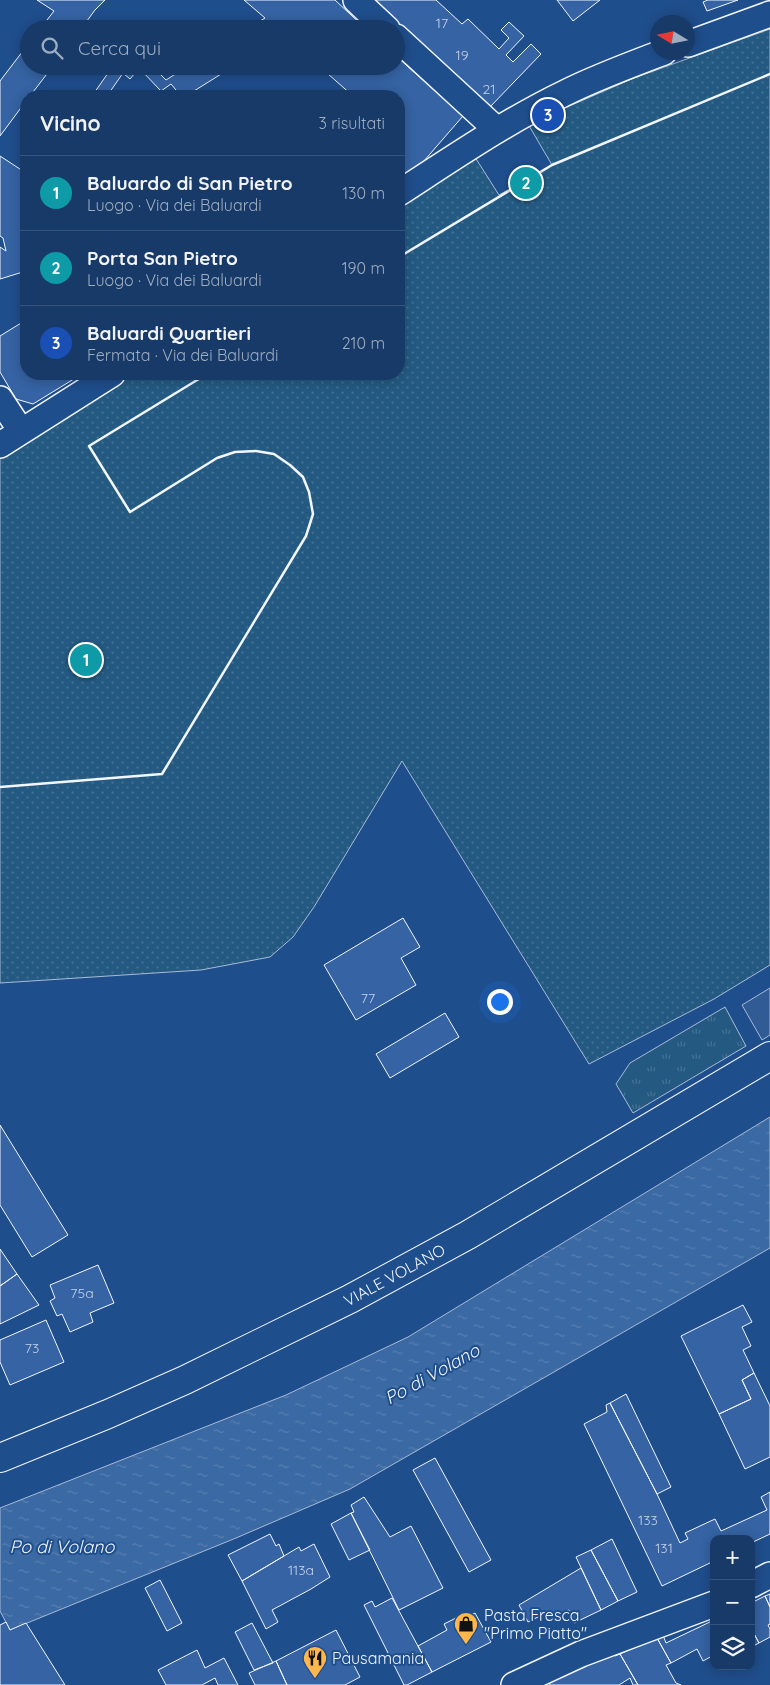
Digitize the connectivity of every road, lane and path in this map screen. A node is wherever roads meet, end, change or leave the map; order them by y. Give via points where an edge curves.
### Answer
1 (356, 0) edge
2 (770, 14) edge
3 (377, 20) edge
4 (695, 41) edge
5 (405, 45) edge
6 (650, 57) edge
7 (497, 130) junction
8 (405, 189) edge
9 (103, 380) edge
10 (0, 399) edge
11 (21, 432) junction
12 (0, 444) edge
13 (770, 1056) edge
14 (0, 1458) edge
15 (770, 1575) edge
16 (755, 1583) edge
17 (710, 1606) edge
18 (514, 1685) edge

1 - 3 street
2 - 4 street
5 - 7 street
6 - 7 street via 566,93
7 - 8 street
9 - 11 street
10 - 11 street
11 - 12 street
13 - 14 main road, VIALE VOLANO via 468,1235 358,1295 177,1383
15 - 16 street
17 - 18 street via 581,1654

